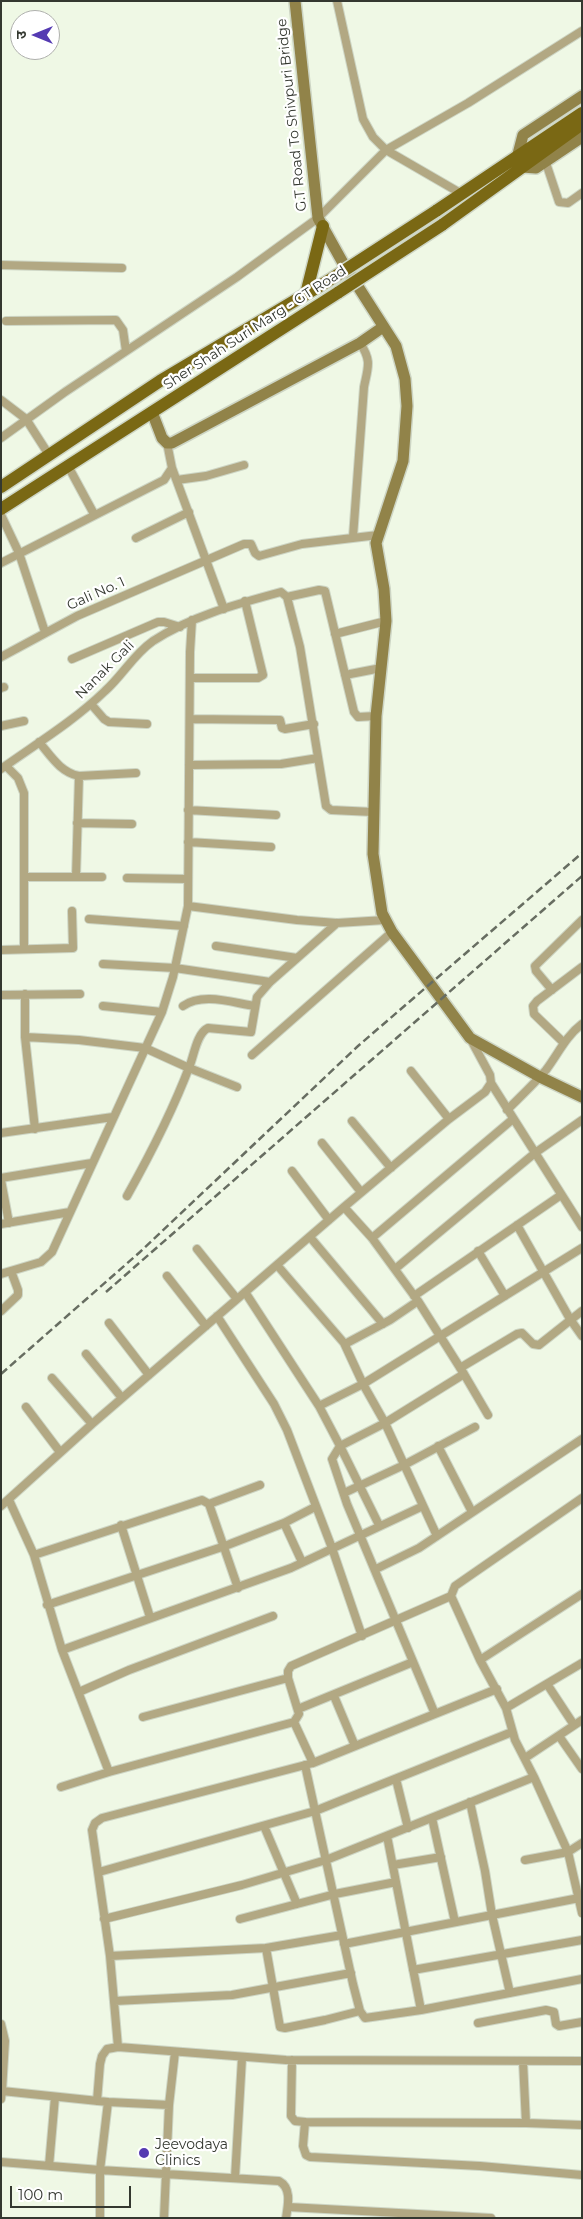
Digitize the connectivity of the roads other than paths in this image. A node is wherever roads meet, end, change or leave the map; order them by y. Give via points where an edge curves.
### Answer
1 (295, 1) edge
2 (337, 1) edge
3 (582, 31) edge
4 (582, 96) edge
5 (582, 113) edge
6 (582, 124) edge
7 (582, 137) edge
8 (386, 150) junction
9 (537, 156) junction
10 (519, 162) junction
11 (582, 193) edge
12 (462, 194) junction
13 (321, 222) junction
14 (1, 265) edge
15 (122, 268) dead end
16 (306, 294) junction
17 (6, 322) dead end
18 (383, 327) junction
19 (360, 343) junction
20 (126, 351) junction
21 (1, 400) edge
22 (152, 412) junction
23 (26, 419) junction
24 (1, 438) edge
25 (167, 443) junction
26 (49, 455) junction
27 (244, 464) dead end
28 (68, 466) junction
29 (172, 468) junction
30 (176, 480) junction
31 (1, 487) edge
32 (1, 509) edge
33 (189, 512) junction
34 (94, 514) junction
35 (1, 515) edge
36 (378, 535) junction
37 (136, 538) dead end
38 (353, 538) junction
39 (19, 553) junction
40 (205, 560) junction
41 (1, 562) edge
42 (287, 597) junction
43 (245, 601) junction
44 (224, 609) junction
45 (192, 620) junction
46 (386, 621) junction
47 (180, 626) junction
48 (45, 632) junction
49 (335, 634) junction
50 (1, 657) edge
51 (72, 659) dead end
52 (381, 668) junction
53 (345, 675) junction
54 (190, 678) junction
55 (91, 704) junction
56 (376, 716) junction
57 (190, 719) junction
58 (24, 721) dead end
59 (147, 724) dead end
60 (314, 724) junction
61 (1, 726) edge
62 (39, 742) junction
63 (318, 758) junction
64 (189, 765) junction
65 (4, 768) edge
66 (136, 773) dead end
67 (79, 776) junction
68 (188, 810) junction
69 (373, 812) junction
70 (276, 815) dead end
71 (77, 823) junction
72 (132, 824) dead end
73 (188, 842) junction
74 (270, 847) dead end
75 (76, 876) junction
76 (102, 876) dead end
77 (25, 878) junction
78 (127, 878) dead end
79 (188, 879) junction
80 (188, 906) junction
81 (72, 911) dead end
82 (89, 919) dead end
83 (385, 920) junction
84 (582, 920) edge
85 (337, 923) junction
86 (184, 926) junction
87 (392, 932) junction
88 (216, 946) dead end
89 (24, 949) junction
90 (1, 950) edge
91 (297, 958) junction
92 (102, 964) dead end
93 (582, 966) edge
94 (175, 968) junction
95 (270, 982) junction
96 (552, 990) junction
97 (1, 994) edge
98 (25, 994) junction
99 (80, 994) dead end
100 (103, 1006) dead end
101 (183, 1006) dead end
102 (255, 1006) junction
103 (162, 1012) junction
104 (582, 1024) edge
105 (25, 1037) junction
106 (470, 1038) junction
107 (564, 1043) junction
108 (145, 1048) junction
109 (252, 1055) dead end
110 (189, 1068) junction
111 (411, 1071) dead end
112 (543, 1074) junction
113 (491, 1083) junction
114 (237, 1087) dead end
115 (582, 1097) edge
116 (507, 1110) junction
117 (113, 1117) junction
118 (449, 1119) junction
119 (513, 1120) junction
120 (582, 1120) edge
121 (352, 1121) dead end
122 (35, 1129) junction
123 (1, 1134) edge
124 (322, 1143) dead end
125 (534, 1153) junction
126 (92, 1163) junction
127 (391, 1168) junction
128 (292, 1171) dead end
129 (1, 1179) edge
130 (361, 1192) junction
131 (561, 1195) junction
132 (127, 1196) dead end
133 (344, 1207) junction
134 (70, 1212) junction
135 (329, 1220) junction
136 (5, 1223) edge
137 (517, 1225) junction
138 (582, 1227) edge
139 (310, 1237) junction
140 (372, 1238) junction
141 (582, 1248) edge
142 (197, 1249) dead end
143 (478, 1251) junction
144 (277, 1265) junction
145 (395, 1269) junction
146 (11, 1271) junction
147 (544, 1272) junction
148 (1, 1274) edge
149 (167, 1276) dead end
150 (245, 1292) junction
151 (505, 1296) junction
152 (237, 1299) junction
153 (416, 1299) junction
154 (582, 1310) edge
155 (1, 1311) edge
156 (217, 1316) junction
157 (570, 1320) junction
158 (109, 1323) dead end
159 (383, 1324) junction
160 (206, 1326) junction
161 (582, 1336) edge
162 (440, 1337) junction
163 (345, 1344) junction
164 (86, 1354) dead end
165 (462, 1371) junction
166 (149, 1375) junction
167 (52, 1378) dead end
168 (363, 1384) junction
169 (122, 1398) junction
170 (319, 1406) junction
171 (26, 1407) dead end
172 (488, 1415) dead end
173 (385, 1422) junction
174 (92, 1424) junction
175 (475, 1427) dead end
176 (582, 1439) edge
177 (340, 1446) junction
178 (438, 1446) junction
179 (60, 1452) junction
180 (404, 1465) junction
181 (260, 1485) dead end
182 (361, 1485) junction
183 (344, 1494) junction
184 (582, 1498) edge
185 (8, 1500) junction
186 (209, 1504) junction
187 (1, 1506) edge
188 (423, 1506) junction
189 (315, 1507) junction
190 (472, 1512) junction
191 (284, 1524) junction
192 (121, 1525) junction
193 (379, 1525) junction
194 (360, 1535) junction
195 (437, 1536) junction
196 (225, 1546) junction
197 (332, 1548) junction
198 (34, 1555) junction
199 (302, 1562) junction
200 (376, 1569) junction
201 (137, 1576) junction
202 (238, 1588) junction
203 (582, 1594) edge
204 (451, 1596) junction
205 (48, 1605) junction
206 (273, 1616) dead end
207 (150, 1617) junction
208 (396, 1621) junction
209 (362, 1636) junction
210 (62, 1650) junction
211 (480, 1660) junction
212 (413, 1662) junction
213 (582, 1663) edge
214 (288, 1678) junction
215 (547, 1684) junction
216 (496, 1689) junction
217 (79, 1692) junction
218 (334, 1696) junction
219 (506, 1708) junction
220 (298, 1709) junction
221 (435, 1714) junction
222 (143, 1718) dead end
223 (582, 1720) edge
224 (294, 1722) junction
225 (574, 1726) junction
226 (512, 1732) junction
227 (559, 1736) junction
228 (355, 1746) junction
229 (525, 1758) junction
230 (309, 1764) junction
231 (582, 1769) edge
232 (109, 1772) junction
233 (534, 1776) junction
234 (396, 1779) junction
235 (61, 1787) dead end
236 (470, 1802) junction
237 (315, 1811) junction
238 (432, 1818) junction
239 (264, 1826) junction
240 (408, 1828) junction
241 (386, 1836) junction
242 (582, 1843) edge
243 (568, 1852) junction
244 (441, 1856) junction
245 (326, 1860) junction
246 (525, 1860) dead end
247 (393, 1866) junction
248 (100, 1872) junction
249 (284, 1873) junction
250 (396, 1882) junction
251 (335, 1894) junction
252 (579, 1898) junction
253 (297, 1904) junction
254 (582, 1913) edge
255 (492, 1915) junction
256 (104, 1919) junction
257 (240, 1919) dead end
258 (455, 1922) junction
259 (405, 1932) junction
260 (342, 1934) junction
261 (582, 1940) edge
262 (344, 1944) junction
263 (266, 1948) junction
264 (110, 1956) junction
265 (501, 1956) junction
266 (413, 1970) junction
267 (351, 1973) junction
268 (582, 1979) edge
269 (274, 1988) junction
270 (510, 1993) junction
271 (115, 2001) junction
272 (420, 2010) junction
273 (360, 2011) junction
274 (582, 2022) edge
275 (478, 2023) dead end
276 (1, 2024) edge
277 (3, 2041) edge
278 (118, 2047) junction
279 (175, 2052) junction
280 (242, 2058) junction
281 (292, 2060) junction
282 (523, 2061) junction
283 (582, 2061) edge
284 (2, 2095) edge
285 (55, 2097) junction
286 (97, 2101) junction
287 (108, 2102) junction
288 (169, 2105) junction
289 (305, 2122) junction
290 (526, 2122) junction
291 (582, 2125) edge
292 (1, 2162) edge
293 (49, 2166) junction
294 (100, 2170) junction
295 (166, 2173) junction
296 (582, 2175) edge
297 (235, 2178) junction
298 (288, 2207) junction
299 (100, 2218) edge
300 (164, 2218) edge
301 (286, 2218) edge
302 (491, 2218) edge

1 - 13 street, G.T Road To Shivpuri Bridge
2 - 8 street via 363,119 373,137
3 - 8 street
4 - 10 street via 523,135
5 - 9 main road
6 - 9 main road
7 - 9 street
8 - 12 street
8 - 13 street via 338,198
9 - 10 main road
9 - 11 street via 559,202 568,203
10 - 12 main road, Sher Shah Suri Marg - GT Road
10 - 22 main road, Sher Shah Suri Marg - GT Road, bridge via 442,225
12 - 16 main road, Sher Shah Suri Marg - GT Road, bridge
13 - 16 main road
13 - 18 street, G.T Road To Shivpuri Bridge
13 - 20 street
14 - 15 street
16 - 26 main road, Sher Shah Suri Marg - GT Road via 160,381
17 - 20 street via 116,320 123,330
18 - 19 street
18 - 36 street, G.T Road To Shivpuri Bridge via 396,346 400,359 407,406 403,461
19 - 25 street
19 - 38 street via 369,363 364,387
20 - 23 street
21 - 23 street
22 - 25 street
22 - 28 main road, Sher Shah Suri Marg - GT Road
23 - 24 street
23 - 26 street
25 - 29 street
26 - 31 main road, Sher Shah Suri Marg - GT Road
27 - 30 street via 212,475
28 - 32 main road, Sher Shah Suri Marg - GT Road
28 - 34 street
29 - 30 street
29 - 34 street via 164,480
30 - 33 street
33 - 37 street
33 - 40 street
34 - 39 street
35 - 39 street
36 - 38 street
36 - 46 street, G.T Road To Shivpuri Bridge via 377,556
38 - 40 street, Gali No. 1 via 302,544 259,556 253,545 247,543
39 - 41 street
39 - 48 street
40 - 44 street
40 - 48 street, Gali No. 1
42 - 43 street, Nanak Gali via 281,592
42 - 49 street via 325,591
42 - 60 street
43 - 44 street, Nanak Gali
43 - 54 street via 263,675 258,678
44 - 45 street, Nanak Gali
45 - 47 street, Nanak Gali
45 - 54 street
46 - 49 street
46 - 52 street, G.T Road To Shivpuri Bridge
47 - 51 street via 164,622 150,625
47 - 55 street, Nanak Gali via 140,651
48 - 50 street, Gali No. 1
49 - 53 street
52 - 53 street
52 - 56 street, G.T Road To Shivpuri Bridge
53 - 56 street via 356,716
54 - 57 street
55 - 59 street via 109,722
55 - 62 street, Nanak Gali
56 - 69 street, G.T Road To Shivpuri Bridge
57 - 60 street via 280,720 285,729
57 - 64 street
58 - 61 street
60 - 63 street
62 - 65 street, Nanak Gali
62 - 67 street via 62,770
63 - 64 street via 281,764
63 - 69 street via 328,808
64 - 68 street
65 - 77 street via 18,778 24,793
66 - 67 street
67 - 71 street
68 - 70 street
68 - 73 street
69 - 83 street, G.T Road To Shivpuri Bridge via 373,854 378,898
71 - 72 street
71 - 75 street
73 - 74 street
73 - 79 street
75 - 76 street
75 - 77 street
77 - 89 street
78 - 79 street
79 - 80 street
80 - 85 street
80 - 86 street
81 - 89 street via 73,948
82 - 86 street
83 - 85 street
83 - 87 street, G.T Road To Shivpuri Bridge
84 - 96 street via 535,966
85 - 91 street
86 - 94 street
87 - 106 street, G.T Road To Shivpuri Bridge
87 - 109 street
88 - 91 street
89 - 90 street
91 - 95 street
92 - 94 street
93 - 96 street
94 - 95 street
94 - 103 street
95 - 102 street via 257,997
96 - 107 street via 534,1003 533,1012
97 - 98 street
98 - 99 street
98 - 105 street
100 - 103 street
101 - 102 street via 206,999
102 - 110 street via 252,1032 204,1030
103 - 108 street
104 - 107 street
105 - 108 street
105 - 122 street
106 - 112 street
106 - 113 street
107 - 112 street
108 - 110 street
108 - 117 street
110 - 114 street
110 - 132 street via 147,1161
111 - 118 street
112 - 115 street
112 - 116 street
113 - 116 street
113 - 118 street via 485,1092
116 - 119 street
117 - 122 street
117 - 126 street
118 - 127 street
119 - 125 street
119 - 140 street
120 - 125 street
121 - 127 street
122 - 123 street
124 - 130 street
125 - 131 street
125 - 145 street
126 - 129 street
126 - 134 street
127 - 130 street
128 - 135 street
129 - 136 street
130 - 133 street
131 - 137 street
131 - 138 street
133 - 135 street
133 - 140 street
134 - 136 street
134 - 146 street via 48,1257
135 - 139 street
137 - 143 street
137 - 147 street
139 - 144 street
139 - 159 street
140 - 145 street
141 - 147 street
142 - 152 street
143 - 151 street
143 - 153 street
144 - 150 street
144 - 163 street
145 - 153 street
146 - 148 street
146 - 155 street via 18,1295
147 - 151 street
147 - 157 street
149 - 160 street
150 - 152 street
150 - 170 street
151 - 162 street
152 - 156 street
153 - 159 street
153 - 162 street
154 - 157 street
156 - 160 street
156 - 189 street via 283,1422
157 - 161 street
157 - 165 street via 539,1345 533,1344 522,1333 517,1334
158 - 166 street
159 - 163 street
160 - 166 street
162 - 165 street
162 - 168 street
163 - 168 street
164 - 169 street
165 - 172 street
165 - 173 street
166 - 169 street
167 - 174 street
168 - 170 street
168 - 173 street
169 - 174 street
170 - 177 street
171 - 179 street
173 - 177 street
173 - 180 street
174 - 179 street
175 - 178 street
176 - 190 street
177 - 182 street
177 - 183 street via 332,1460
178 - 180 street
178 - 190 street
179 - 185 street
180 - 182 street
180 - 188 street
181 - 186 street
182 - 183 street
182 - 193 street
183 - 194 street
184 - 204 street via 455,1586
185 - 187 street
185 - 198 street
186 - 192 street via 199,1500
186 - 196 street
188 - 193 street
188 - 195 street
189 - 191 street
189 - 197 street
190 - 195 street
191 - 196 street
191 - 199 street
192 - 198 street
192 - 201 street
193 - 194 street
194 - 197 street
194 - 200 street
195 - 200 street
196 - 201 street
196 - 202 street
197 - 199 street
197 - 209 street
198 - 205 street
199 - 202 street
200 - 208 street
201 - 205 street
201 - 207 street
202 - 207 street
203 - 211 street
204 - 208 street
204 - 211 street
205 - 210 street
206 - 217 street
207 - 210 street
208 - 209 street
208 - 212 street
209 - 214 street via 291,1666
210 - 217 street
211 - 216 street
212 - 218 street
212 - 221 street
213 - 215 street
214 - 220 street
214 - 222 street
215 - 219 street
215 - 225 street
216 - 219 street
216 - 221 street
217 - 232 street
218 - 220 street
218 - 228 street
219 - 226 street
220 - 224 street via 298,1719
221 - 228 street
223 - 225 street
224 - 230 street
224 - 232 street
225 - 227 street
226 - 229 street
226 - 234 street
227 - 229 street
227 - 231 street
228 - 230 street
229 - 233 street
230 - 237 street
230 - 248 street via 98,1820 92,1830
232 - 235 street
233 - 236 street
233 - 243 street
234 - 237 street
234 - 240 street
236 - 238 street
236 - 255 street
237 - 239 street
237 - 245 street
238 - 240 street
238 - 244 street
239 - 248 street
239 - 249 street
240 - 241 street
241 - 245 street
241 - 247 street
242 - 243 street
243 - 246 street
243 - 252 street
244 - 247 street
244 - 258 street
245 - 249 street
245 - 251 street
247 - 250 street
248 - 256 street
249 - 253 street
249 - 256 street
250 - 251 street
250 - 259 street
251 - 253 street
251 - 260 street
252 - 254 street
252 - 255 street
253 - 257 street
255 - 258 street
255 - 265 street
256 - 264 street
258 - 259 street
259 - 262 street
259 - 266 street
260 - 262 street
260 - 263 street
261 - 265 street
262 - 267 street
263 - 264 street
263 - 269 street
264 - 271 street
265 - 266 street
265 - 270 street
266 - 272 street
267 - 269 street
267 - 273 street
268 - 270 street
269 - 271 street via 232,1995
269 - 273 street via 279,2025 282,2027
270 - 272 street
271 - 278 street
272 - 273 street via 368,2019
274 - 275 street via 559,2026 554,2012 546,2010
276 - 277 street
277 - 284 street
278 - 279 street
278 - 286 street via 106,2049 102,2056
279 - 280 street
279 - 288 street
280 - 281 street
280 - 297 street
281 - 282 street
281 - 289 street via 291,2116 295,2121
282 - 283 street
282 - 290 street
284 - 285 street
285 - 286 street
285 - 293 street
286 - 287 street
287 - 288 street
287 - 294 street
288 - 295 street
289 - 290 street
289 - 296 street via 304,2152 310,2157
290 - 291 street
292 - 293 street
293 - 294 street
294 - 295 street
294 - 299 street
295 - 297 street
295 - 300 street
297 - 298 street via 284,2184 288,2192
298 - 301 street
298 - 302 street

